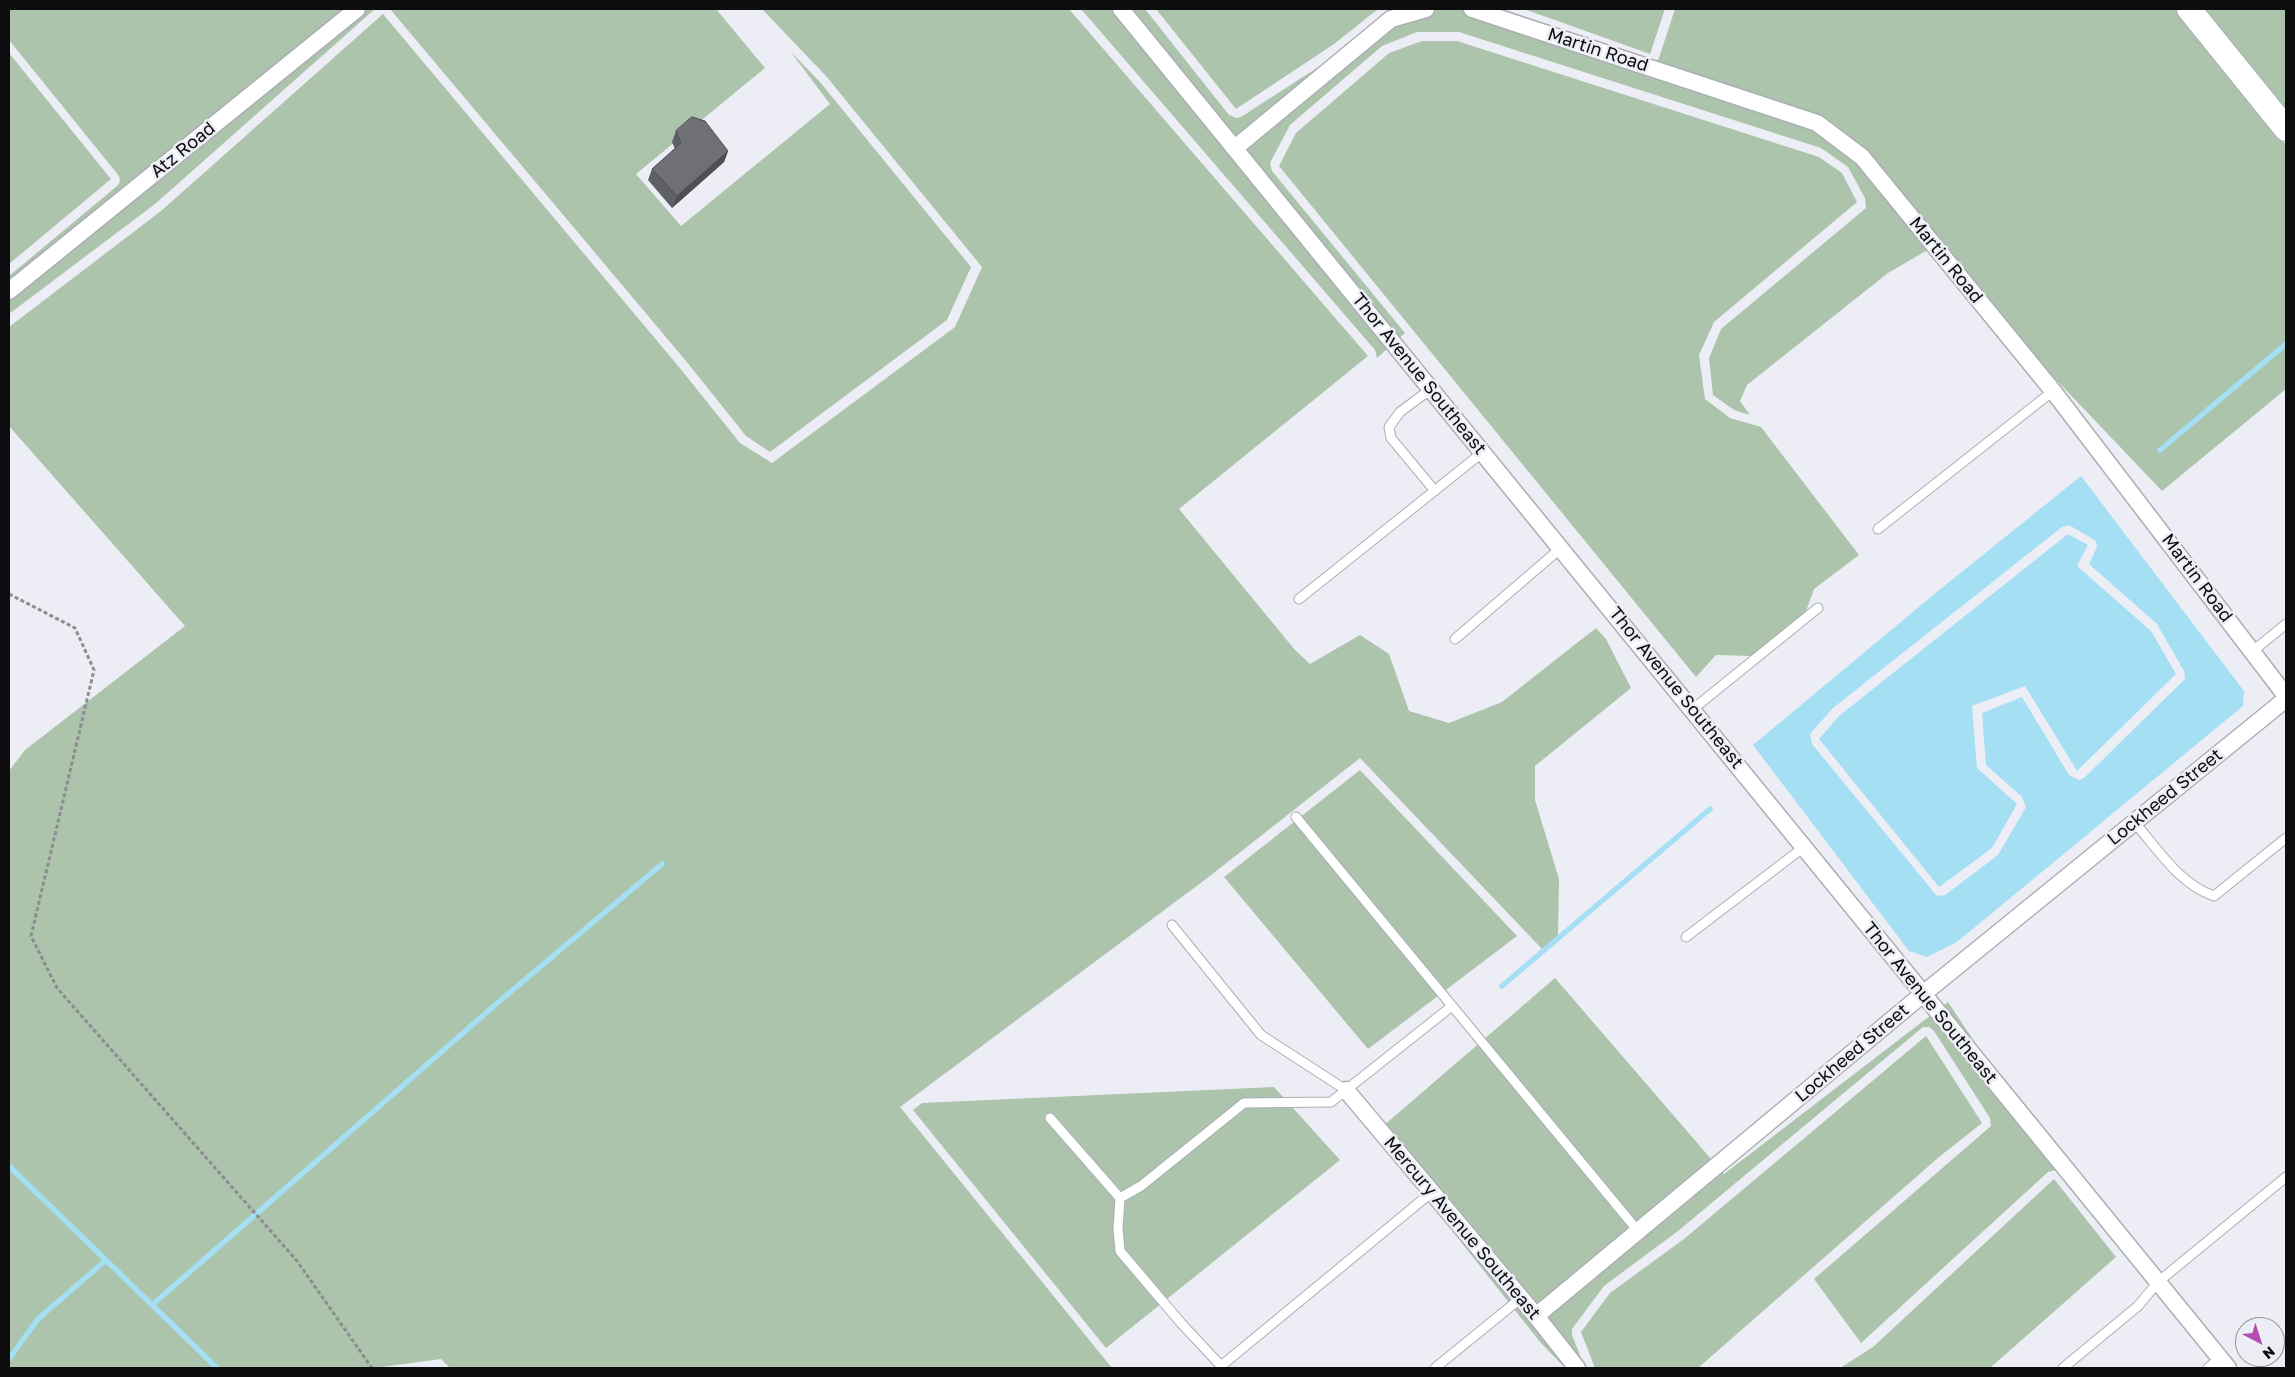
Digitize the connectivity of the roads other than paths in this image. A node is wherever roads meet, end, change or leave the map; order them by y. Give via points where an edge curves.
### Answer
1 (357, 9) edge
2 (1121, 9) edge
3 (1426, 9) edge
4 (1472, 9) edge
5 (2189, 9) edge
6 (2286, 128) edge
7 (1235, 148) junction
8 (9, 291) edge
9 (1431, 389) junction
10 (2053, 391) junction
11 (1483, 452) junction
12 (1435, 491) junction
13 (1878, 529) dead end
14 (1561, 548) junction
15 (1299, 599) dead end
16 (1818, 608) dead end
17 (2286, 624) edge
18 (1455, 639) dead end
19 (2253, 651) junction
20 (2286, 697) edge
21 (1693, 709) junction
22 (1296, 817) dead end
23 (2134, 822) junction
24 (2286, 838) edge
25 (1804, 846) junction
26 (1172, 925) dead end
27 (1686, 937) dead end
28 (1923, 994) junction
29 (1452, 1006) junction
30 (1346, 1090) junction
31 (1050, 1118) dead end
32 (2286, 1178) edge
33 (1432, 1192) junction
34 (1120, 1198) junction
35 (1638, 1231) junction
36 (2158, 1282) junction
37 (1521, 1298) junction
38 (1536, 1316) junction
39 (2219, 1365) edge
40 (1222, 1367) edge
41 (1435, 1368) edge
42 (1577, 1368) edge
43 (2064, 1368) edge

1 - 8 street, Atz Road
2 - 7 street, Thor Avenue Southeast
3 - 7 street via 1391,19
4 - 10 street, Martin Road via 1817,123 1862,157
5 - 6 main road
7 - 9 street, Thor Avenue Southeast
9 - 11 street, Thor Avenue Southeast
9 - 12 lane via 1400,412 1388,427 1391,438
10 - 13 lane
10 - 19 street, Martin Road
11 - 12 lane
11 - 14 street, Thor Avenue Southeast
12 - 15 lane
14 - 18 lane
14 - 21 street, Thor Avenue Southeast
16 - 21 lane
17 - 19 lane
19 - 20 street, Martin Road
20 - 23 street, Lockheed Street
21 - 25 street, Thor Avenue Southeast
22 - 29 lane
23 - 24 lane via 2174,870 2198,891 2214,896
23 - 28 street, Lockheed Street
25 - 27 lane
25 - 28 street, Thor Avenue Southeast
26 - 30 lane via 1261,1034
28 - 35 street, Lockheed Street
28 - 36 street, Thor Avenue Southeast
29 - 30 lane
29 - 35 lane
30 - 33 street, Mercury Avenue Southeast
30 - 34 lane via 1331,1102 1244,1103 1140,1186
31 - 34 lane
32 - 36 lane
33 - 37 street, Mercury Avenue Southeast
33 - 40 lane
34 - 40 lane via 1120,1251
35 - 38 street, Lockheed Street
36 - 39 street, Thor Avenue Southeast
36 - 43 lane via 2138,1306
37 - 38 street, Mercury Avenue Southeast
37 - 41 lane
38 - 42 street, Mercury Avenue Southeast

